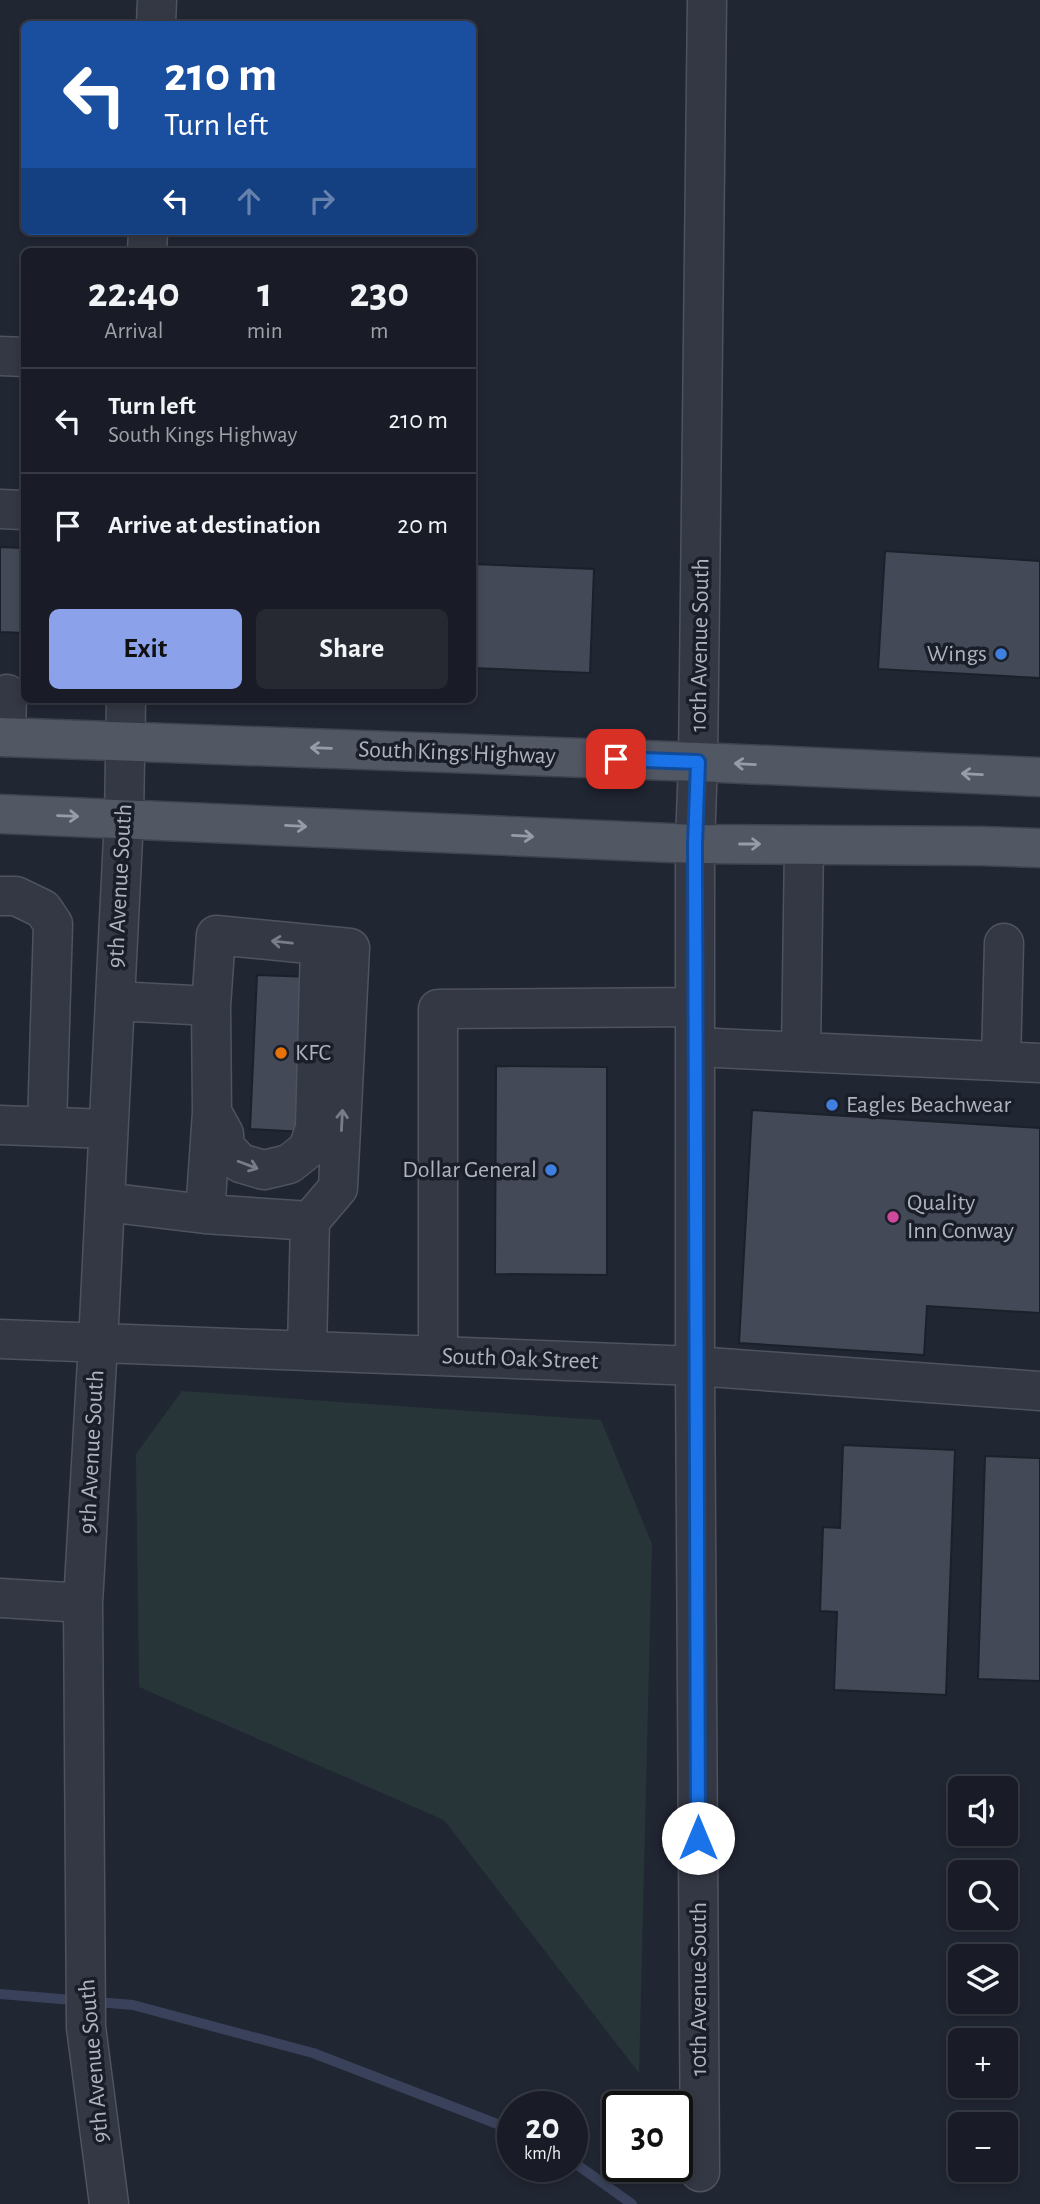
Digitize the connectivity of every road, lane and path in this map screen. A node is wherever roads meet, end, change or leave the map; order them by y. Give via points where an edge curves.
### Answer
1 (157, 0) edge
2 (707, 0) edge
3 (156, 21) edge
4 (0, 356) edge
5 (21, 357) edge
6 (0, 509) edge
7 (21, 510) edge
8 (11, 695) edge
9 (126, 703) edge
10 (3, 737) edge
11 (124, 740) junction
12 (698, 762) junction
13 (1040, 777) edge
14 (0, 814) edge
15 (124, 818) junction
16 (695, 844) junction
17 (804, 845) junction
18 (1040, 848) edge
19 (0, 896) edge
20 (1004, 943) dead end
21 (320, 945) junction
22 (115, 1001) junction
23 (211, 1006) junction
24 (695, 1007) junction
25 (695, 1047) junction
26 (801, 1052) junction
27 (1001, 1061) junction
28 (1040, 1063) edge
29 (212, 1112) junction
30 (0, 1125) edge
31 (47, 1126) junction
32 (108, 1129) junction
33 (105, 1202) junction
34 (205, 1214) junction
35 (310, 1222) junction
36 (0, 1339) edge
37 (98, 1343) junction
38 (307, 1351) junction
39 (438, 1356) junction
40 (695, 1366) junction
41 (1040, 1391) edge
42 (0, 1598) edge
43 (83, 1603) junction
44 (700, 2172) dead end
45 (109, 2204) edge

1 - 3 street
2 - 12 street, 10th Avenue South
4 - 5 street
6 - 7 street
8 - 10 street
9 - 11 street, 9th Avenue South
10 - 11 main road, South Kings Highway
12 -> 11 main road, South Kings Highway
11 - 15 street, 9th Avenue South
13 -> 12 main road, South Kings Highway
12 - 16 street, 10th Avenue South
14 -> 15 main road
15 -> 16 main road
15 - 22 street, 9th Avenue South
16 -> 17 main road
16 - 24 street, 10th Avenue South
17 - 18 main road
17 - 26 street
19 - 31 street via 16,896 43,909 53,924
20 - 27 street
21 -> 23 street via 216,935
29 -> 21 street via 224,1134 225,1147 240,1163 264,1170 289,1164 308,1149 315,1128
35 -> 21 street via 338,1188 350,948
22 - 23 street
22 - 32 street, 9th Avenue South
23 - 29 street
24 - 25 street, 10th Avenue South
24 - 39 street via 438,1009
25 - 26 street
25 - 40 street, 10th Avenue South
26 - 27 street
27 - 28 street
29 - 34 street
30 - 31 street
31 - 32 street
32 - 33 street, 9th Avenue South
33 - 34 street
33 - 37 street, 9th Avenue South
34 - 35 street
35 - 38 street
36 - 37 street, South Oak Street
37 - 38 street, South Oak Street
37 - 43 street, 9th Avenue South
38 - 39 street, South Oak Street
39 - 40 street, South Oak Street
40 - 41 street, South Oak Street
40 - 44 street, 10th Avenue South
42 - 43 street
43 - 45 street, 9th Avenue South via 86,2027

